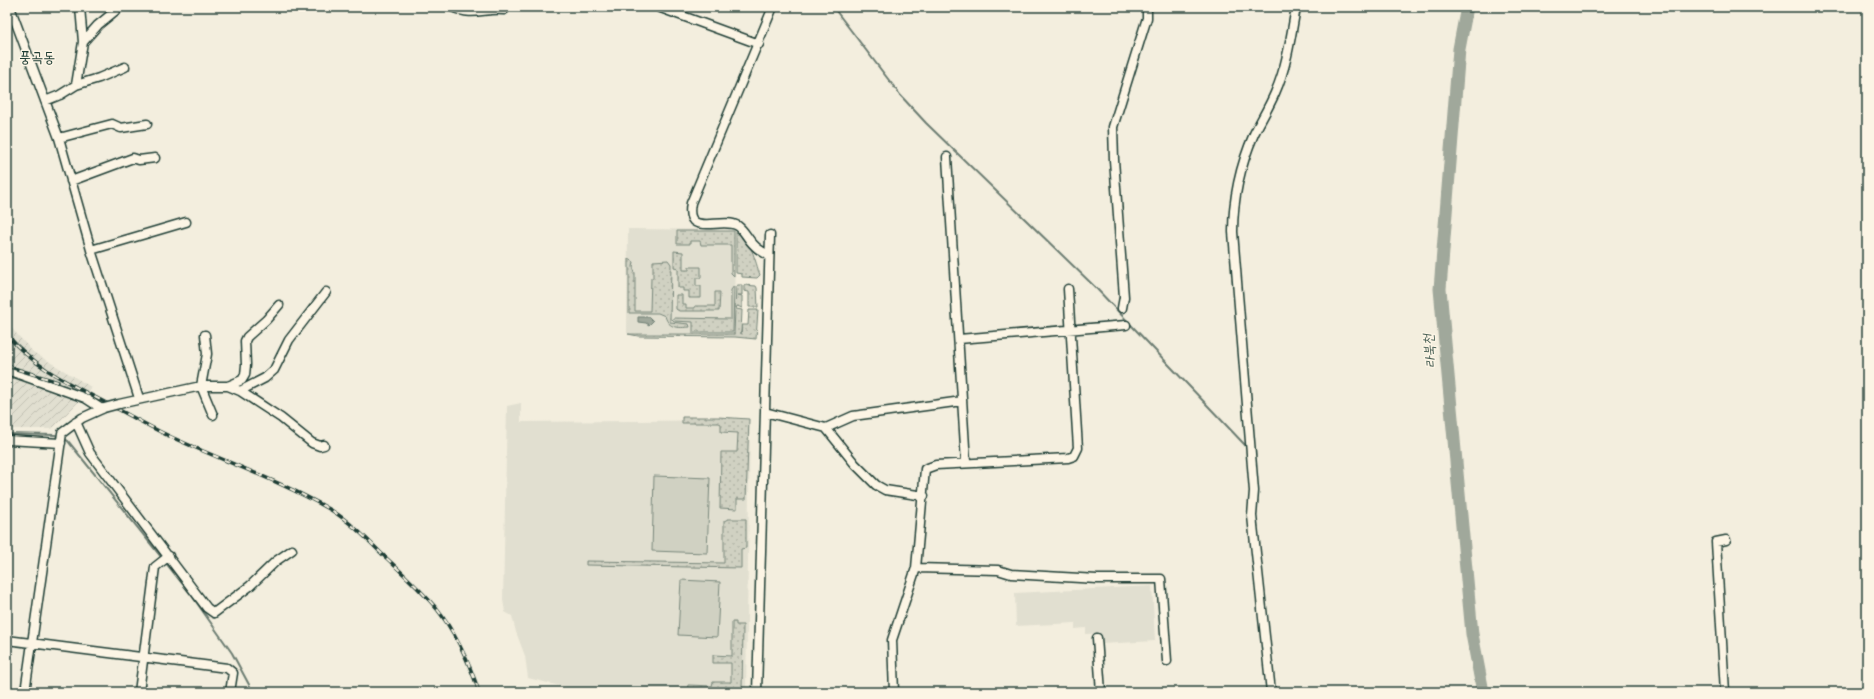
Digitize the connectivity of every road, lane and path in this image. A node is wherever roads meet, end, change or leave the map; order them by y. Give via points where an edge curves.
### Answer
1 (10, 7) edge
2 (80, 7) edge
3 (120, 7) edge
4 (452, 7) edge
5 (658, 7) edge
6 (773, 7) edge
7 (1147, 7) edge
8 (1296, 7) edge
9 (504, 10) dead end
10 (83, 42) junction
11 (759, 44) junction
12 (125, 67) dead end
13 (76, 85) junction
14 (45, 102) junction
15 (147, 124) dead end
16 (59, 138) junction
17 (155, 158) dead end
18 (947, 158) dead end
19 (71, 181) junction
20 (186, 222) dead end
21 (770, 235) dead end
22 (91, 250) junction
23 (769, 256) junction
24 (1068, 289) dead end
25 (326, 292) dead end
26 (279, 305) dead end
27 (1122, 308) dead end
28 (1126, 325) dead end
29 (1070, 330) junction
30 (205, 335) dead end
31 (958, 339) junction
32 (7, 370) edge
33 (201, 386) junction
34 (228, 386) junction
35 (240, 391) junction
36 (139, 398) junction
37 (962, 401) junction
38 (103, 409) junction
39 (765, 412) junction
40 (213, 415) dead end
41 (76, 422) junction
42 (826, 428) junction
43 (62, 439) junction
44 (7, 440) edge
45 (324, 445) dead end
46 (966, 463) junction
47 (924, 496) junction
48 (1726, 540) dead end
49 (292, 550) dead end
50 (165, 558) junction
51 (916, 568) junction
52 (1097, 638) dead end
53 (7, 640) edge
54 (32, 643) junction
55 (144, 657) junction
56 (1167, 661) dead end
57 (25, 692) edge
58 (139, 692) edge
59 (230, 692) edge
60 (757, 692) edge
61 (894, 692) edge
62 (1100, 692) edge
63 (1271, 692) edge
64 (1725, 692) edge

1 - 14 street
2 - 10 street
3 - 10 street via 98,25
4 - 9 street via 473,13
5 - 11 street
6 - 11 street
7 - 27 street via 1147,18 1113,126 1124,297
8 - 63 street via 1280,80 1254,135 1235,190 1233,206 1254,491 1252,516
10 - 13 street
11 - 23 street via 689,210 691,218 696,223 727,223 738,226 754,246
12 - 13 street
13 - 14 street
14 - 16 street
15 - 16 street via 121,128 112,124
16 - 19 street
17 - 19 street via 133,158
18 - 31 street
19 - 22 street
20 - 22 street
21 - 23 street
22 - 36 street
23 - 39 street
24 - 29 street
25 - 35 street via 289,340 274,370 265,378
26 - 34 street via 247,337 245,375 242,380
28 - 29 street
29 - 31 street
29 - 46 street via 1078,448 1076,453 1068,458
30 - 33 street via 206,354
31 - 37 street
32 - 38 street via 85,398
33 - 34 street
33 - 36 street
33 - 40 street
34 - 35 street
35 - 45 street via 281,418 312,443
36 - 38 street, bridge
37 - 42 street via 853,416
37 - 46 street
38 - 41 street
39 - 42 street
39 - 60 street
41 - 43 street
41 - 50 street via 90,453
42 - 47 street via 876,485 885,490
43 - 44 street
43 - 54 street
46 - 47 street via 936,465 925,469
47 - 51 street
48 - 64 street via 1716,542
49 - 50 street via 214,613
50 - 55 street via 156,567
51 - 56 street via 998,570 1011,574 1097,579 1161,579
51 - 61 street via 892,640
52 - 62 street
53 - 54 street
54 - 55 street
54 - 57 street
55 - 58 street
55 - 59 street via 227,668 233,673

